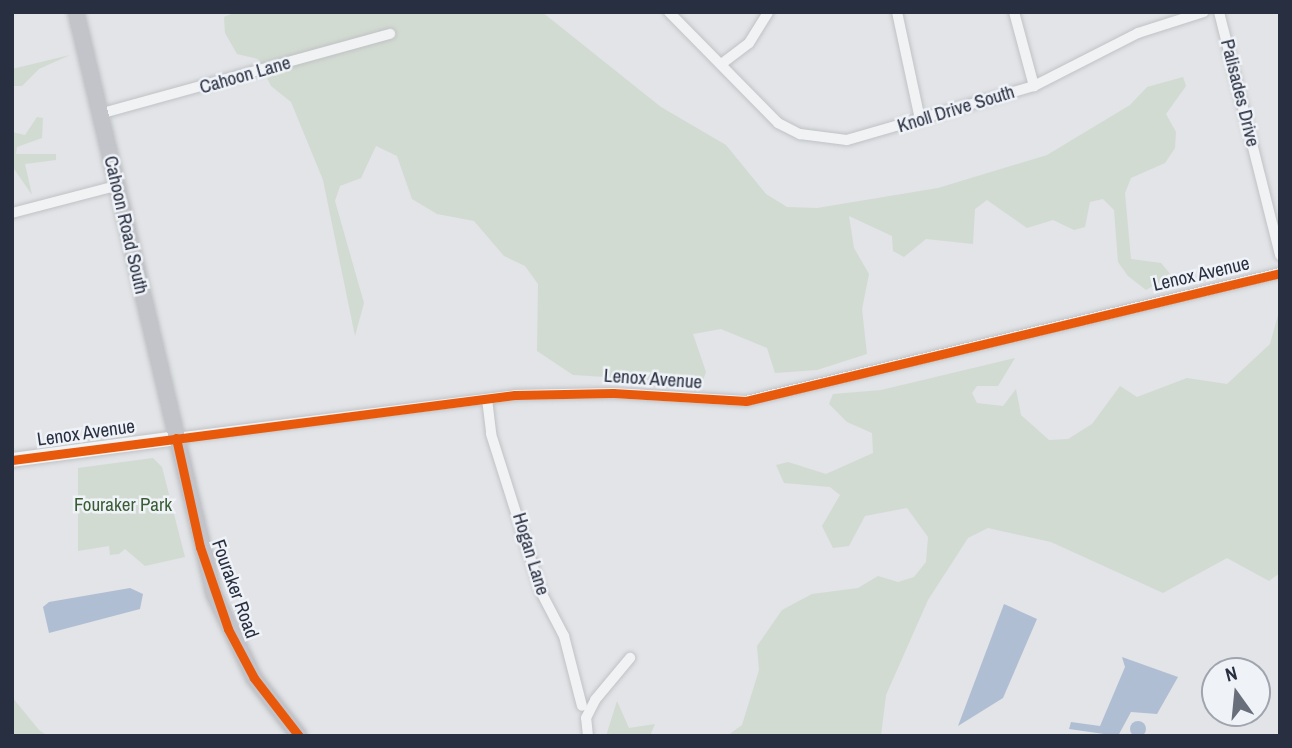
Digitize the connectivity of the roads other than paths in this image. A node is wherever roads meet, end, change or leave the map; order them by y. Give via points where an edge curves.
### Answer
1 (76, 12) edge
2 (669, 12) edge
3 (768, 12) edge
4 (897, 12) edge
5 (1014, 12) edge
6 (1204, 12) edge
7 (1219, 12) edge
8 (390, 34) dead end
9 (724, 62) junction
10 (1034, 86) junction
11 (99, 114) junction
12 (920, 119) junction
13 (116, 186) junction
14 (12, 214) edge
15 (1280, 255) edge
16 (1280, 274) edge
17 (487, 398) junction
18 (176, 438) junction
19 (12, 460) edge
20 (630, 658) dead end
21 (582, 706) dead end
22 (299, 736) edge
23 (588, 736) edge

1 - 11 main road, Cahoon Road South
2 - 9 street, Knoll Drive South
3 - 9 street via 749,43
4 - 12 street
5 - 10 street
6 - 10 street, Knoll Drive South via 1138,33
7 - 15 street, Palisades Drive
8 - 11 street, Cahoon Lane
9 - 12 street, Knoll Drive South via 758,106 800,134 847,140
10 - 12 street, Knoll Drive South
11 - 13 main road, Cahoon Road South
13 - 14 street
13 - 18 main road, Cahoon Road South
16 - 17 street, Lenox Avenue via 746,401 575,392
17 - 18 street, Lenox Avenue
17 - 21 street, Hogan Lane via 491,434 541,592 564,636
18 - 19 street, Lenox Avenue
18 - 22 main road, Fouraker Road via 200,547 228,629 256,680
20 - 23 street via 586,718

